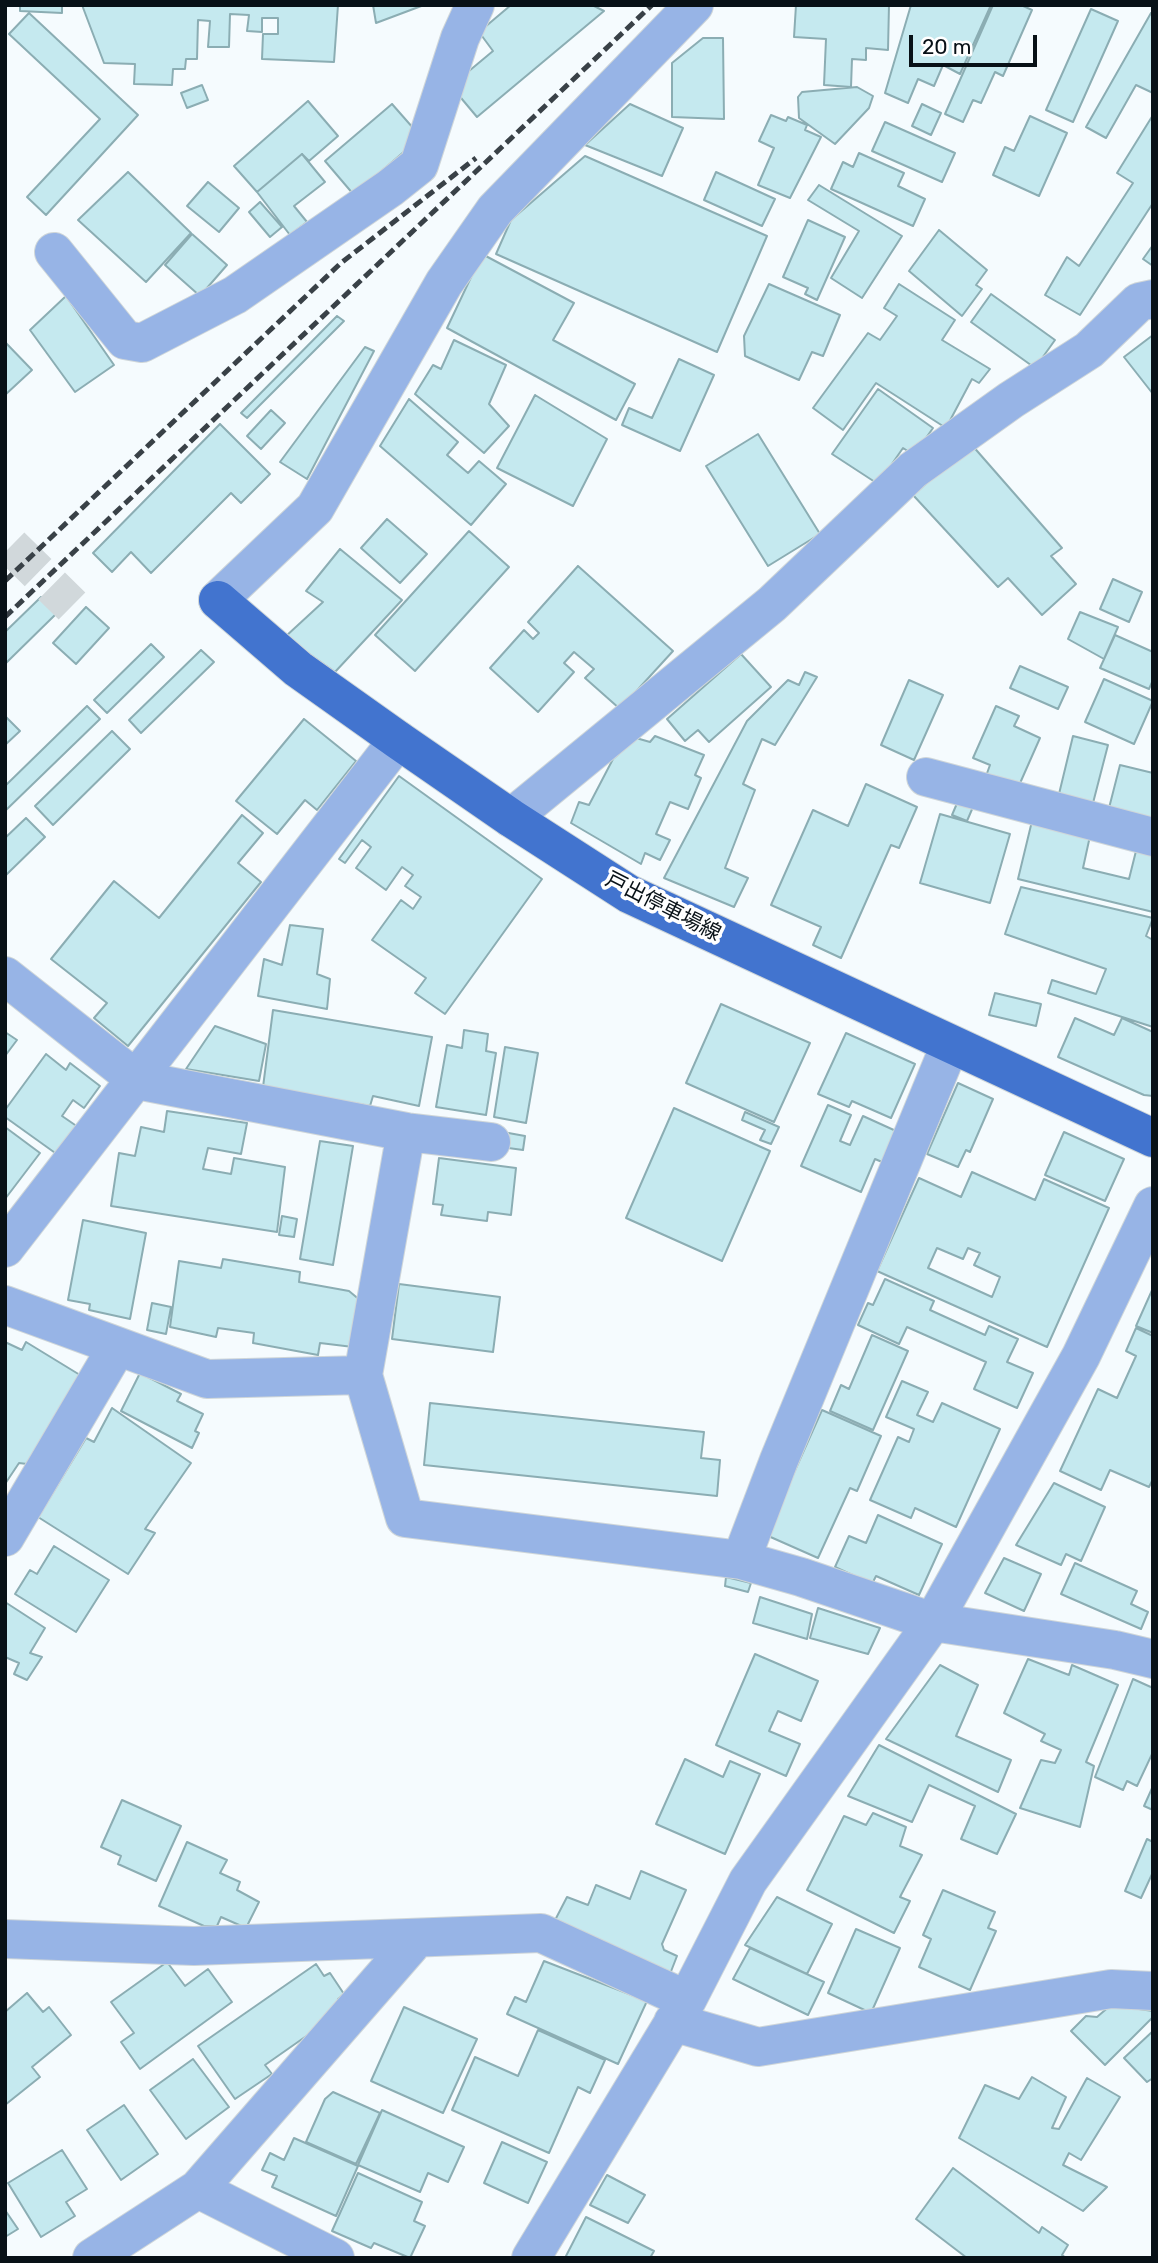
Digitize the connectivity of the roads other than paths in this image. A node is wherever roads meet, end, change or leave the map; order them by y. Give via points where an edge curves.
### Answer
1 (475, 5) edge
2 (694, 5) edge
3 (54, 252) dead end
4 (1153, 299) edge
5 (218, 600) joint
6 (398, 740) junction
7 (926, 777) dead end
8 (511, 818) junction
9 (1153, 837) edge
10 (5, 976) edge
11 (950, 1045) junction
12 (137, 1080) junction
13 (406, 1132) junction
14 (1153, 1138) edge
15 (491, 1142) dead end
16 (1153, 1206) edge
17 (5, 1248) edge
18 (5, 1305) edge
19 (117, 1347) junction
20 (363, 1375) junction
21 (5, 1537) edge
22 (741, 1560) junction
23 (933, 1622) junction
24 (1153, 1659) edge
25 (5, 1939) edge
26 (416, 1940) junction
27 (1153, 1991) edge
28 (680, 2011) junction
29 (198, 2189) junction
30 (92, 2258) edge
31 (335, 2258) edge
32 (531, 2258) edge

1 - 3 street via 460,37 419,165 235,295 142,342 125,340
2 - 5 street via 495,210 443,283 315,508
4 - 8 street via 1139,302 1089,350 913,470 772,604
5 - 6 main road, 戸出停車場線 via 298,669
6 - 8 main road, 戸出停車場線
6 - 12 street
7 - 9 street
8 - 11 main road, 戸出停車場線 via 629,894
10 - 12 street
11 - 14 main road, 戸出停車場線
11 - 22 street
12 - 13 street
12 - 17 street
13 - 15 street
13 - 20 street
16 - 23 street via 1081,1356
18 - 19 street
19 - 20 street via 206,1379
19 - 21 street
20 - 22 street via 405,1518
22 - 23 street
23 - 24 street
23 - 28 street via 748,1881
25 - 26 street via 194,1947
26 - 28 street via 541,1933
26 - 29 street
27 - 28 street via 1111,1989 758,2047
28 - 32 street
29 - 30 street
29 - 31 street

